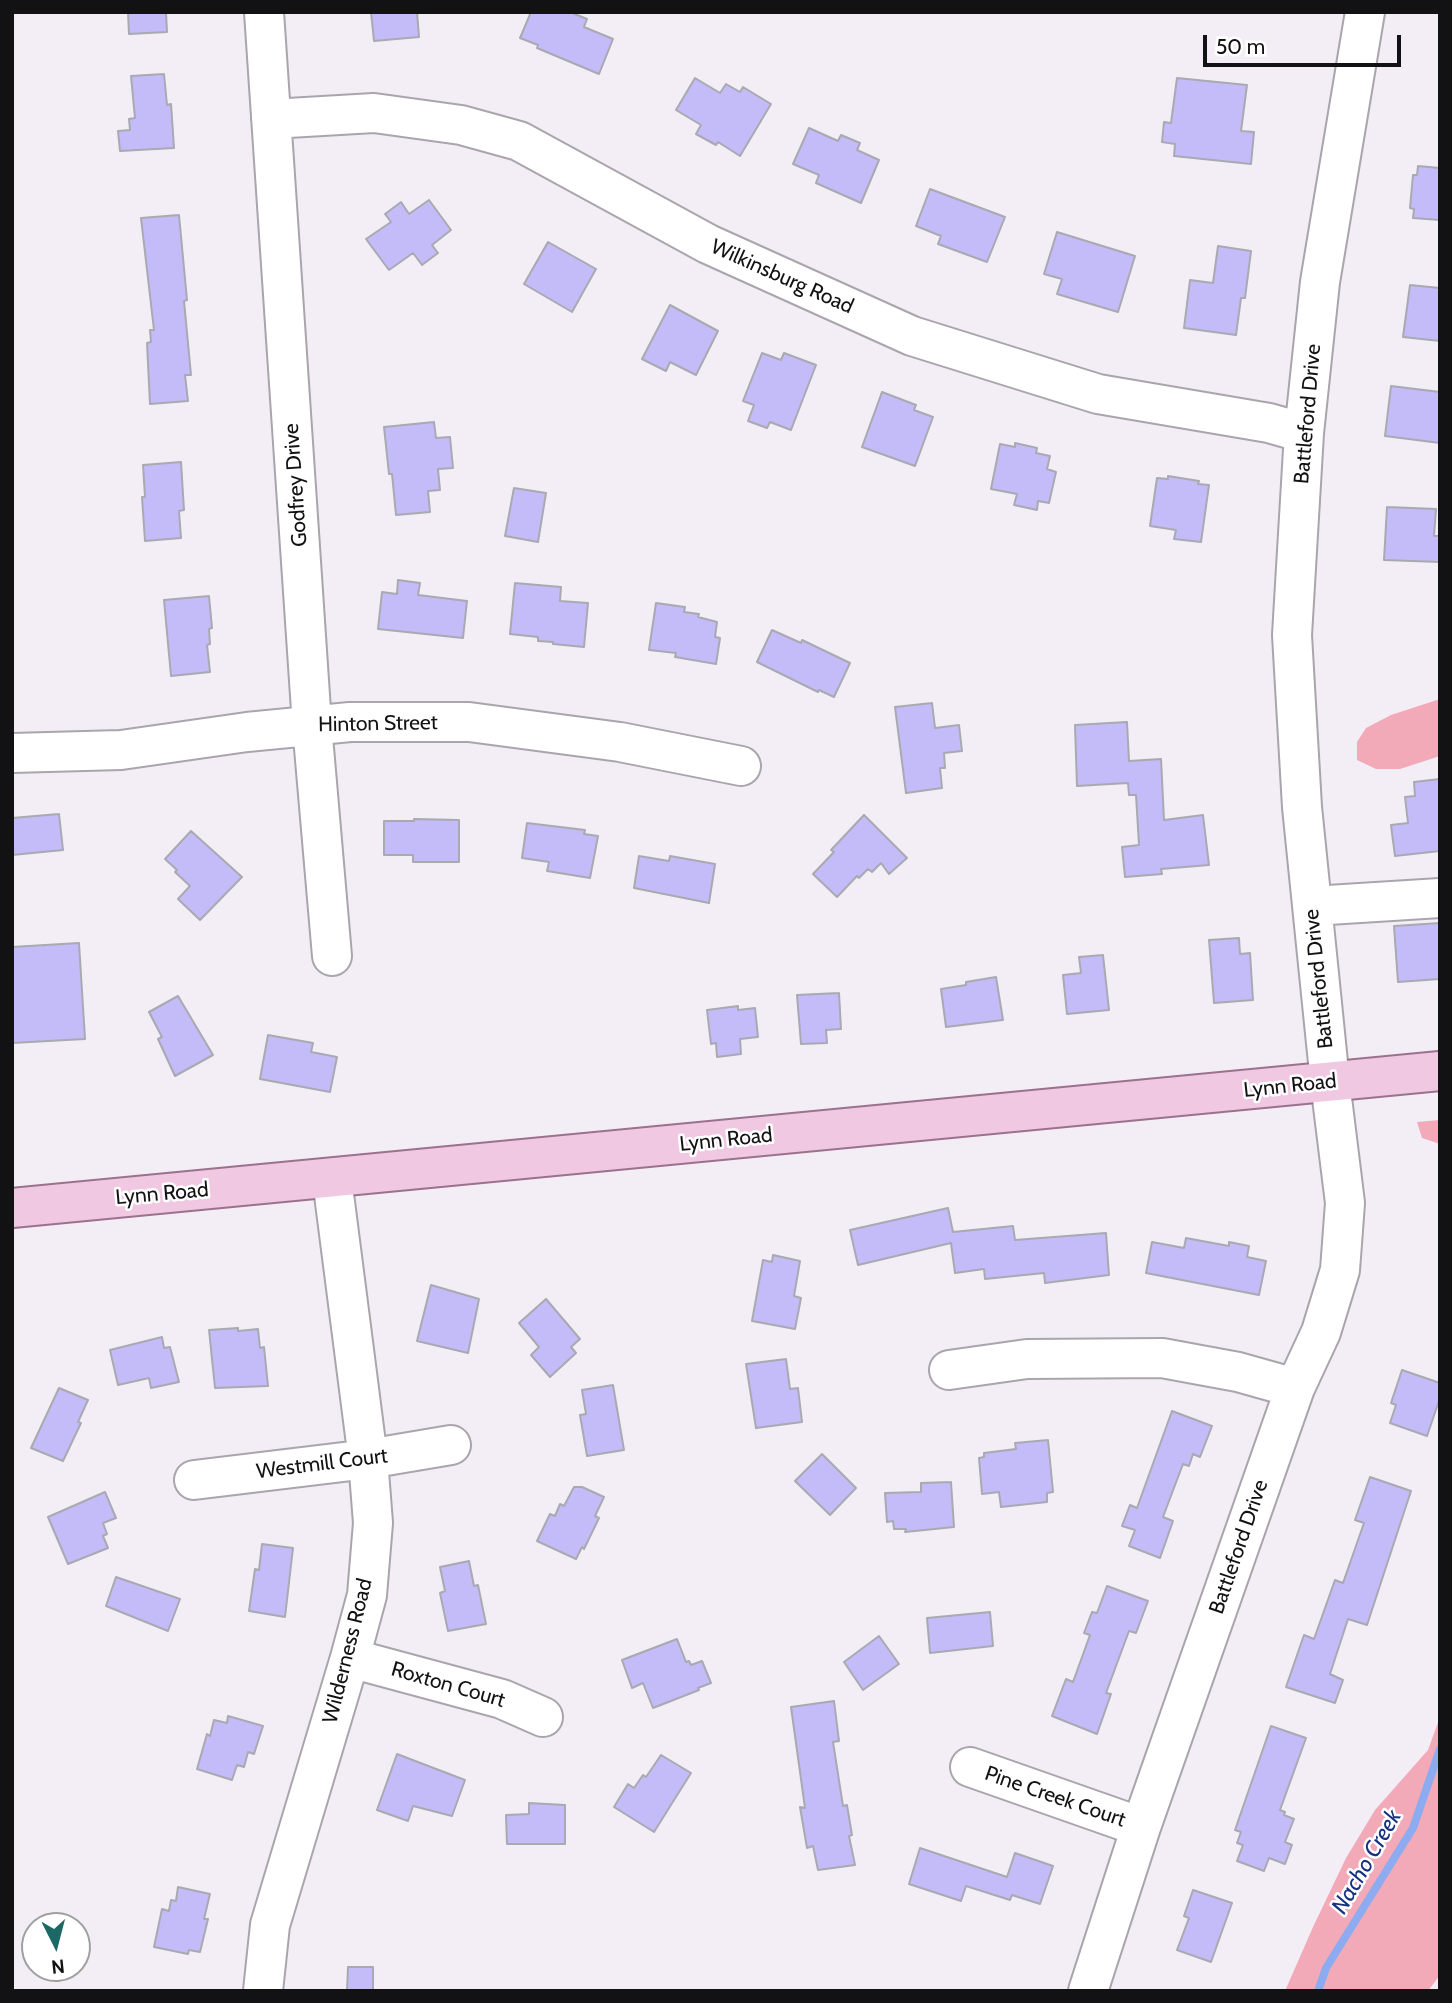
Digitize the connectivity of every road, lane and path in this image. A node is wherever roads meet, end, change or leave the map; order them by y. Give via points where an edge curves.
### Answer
1 (264, 12) edge
2 (1365, 12) edge
3 (271, 119) junction
4 (1304, 433) junction
5 (312, 725) junction
6 (12, 753) edge
7 (741, 766) dead end
8 (1440, 898) edge
9 (1312, 906) junction
10 (332, 957) dead end
11 (1440, 1071) edge
12 (1330, 1082) junction
13 (332, 1179) junction
14 (12, 1208) edge
15 (949, 1370) dead end
16 (1294, 1388) junction
17 (451, 1445) dead end
18 (368, 1459) junction
19 (194, 1480) dead end
20 (350, 1658) junction
21 (543, 1717) dead end
22 (970, 1767) dead end
23 (1141, 1827) junction
24 (263, 1991) edge
25 (1088, 1991) edge

1 - 3 street, Godfrey Drive
2 - 4 street, Battleford Drive via 1320,282
3 - 4 street, Wilkinsburg Road via 374,113 461,125 519,141 708,244 912,336 1098,394
3 - 5 street, Godfrey Drive
4 - 9 street, Battleford Drive via 1292,635
5 - 6 street, Hinton Street via 121,750
5 - 7 street, Hinton Street via 470,722 620,742
5 - 10 street, Godfrey Drive
8 - 9 street
9 - 12 street, Battleford Drive
11 - 12 main road, Lynn Road
12 - 13 main road, Lynn Road
12 - 16 street, Battleford Drive via 1345,1203 1340,1270 1321,1332
13 - 14 main road, Lynn Road
13 - 18 street, Wilderness Road
15 - 16 street via 1027,1359 1162,1358
16 - 23 street, Battleford Drive
17 - 18 street, Westmill Court
18 - 19 street, Westmill Court
18 - 20 street, Wilderness Road via 373,1523 367,1595
20 - 21 street, Roxton Court via 502,1699
20 - 24 street, Wilderness Road via 270,1925
22 - 23 street, Pine Creek Court
23 - 25 street, Battleford Drive

